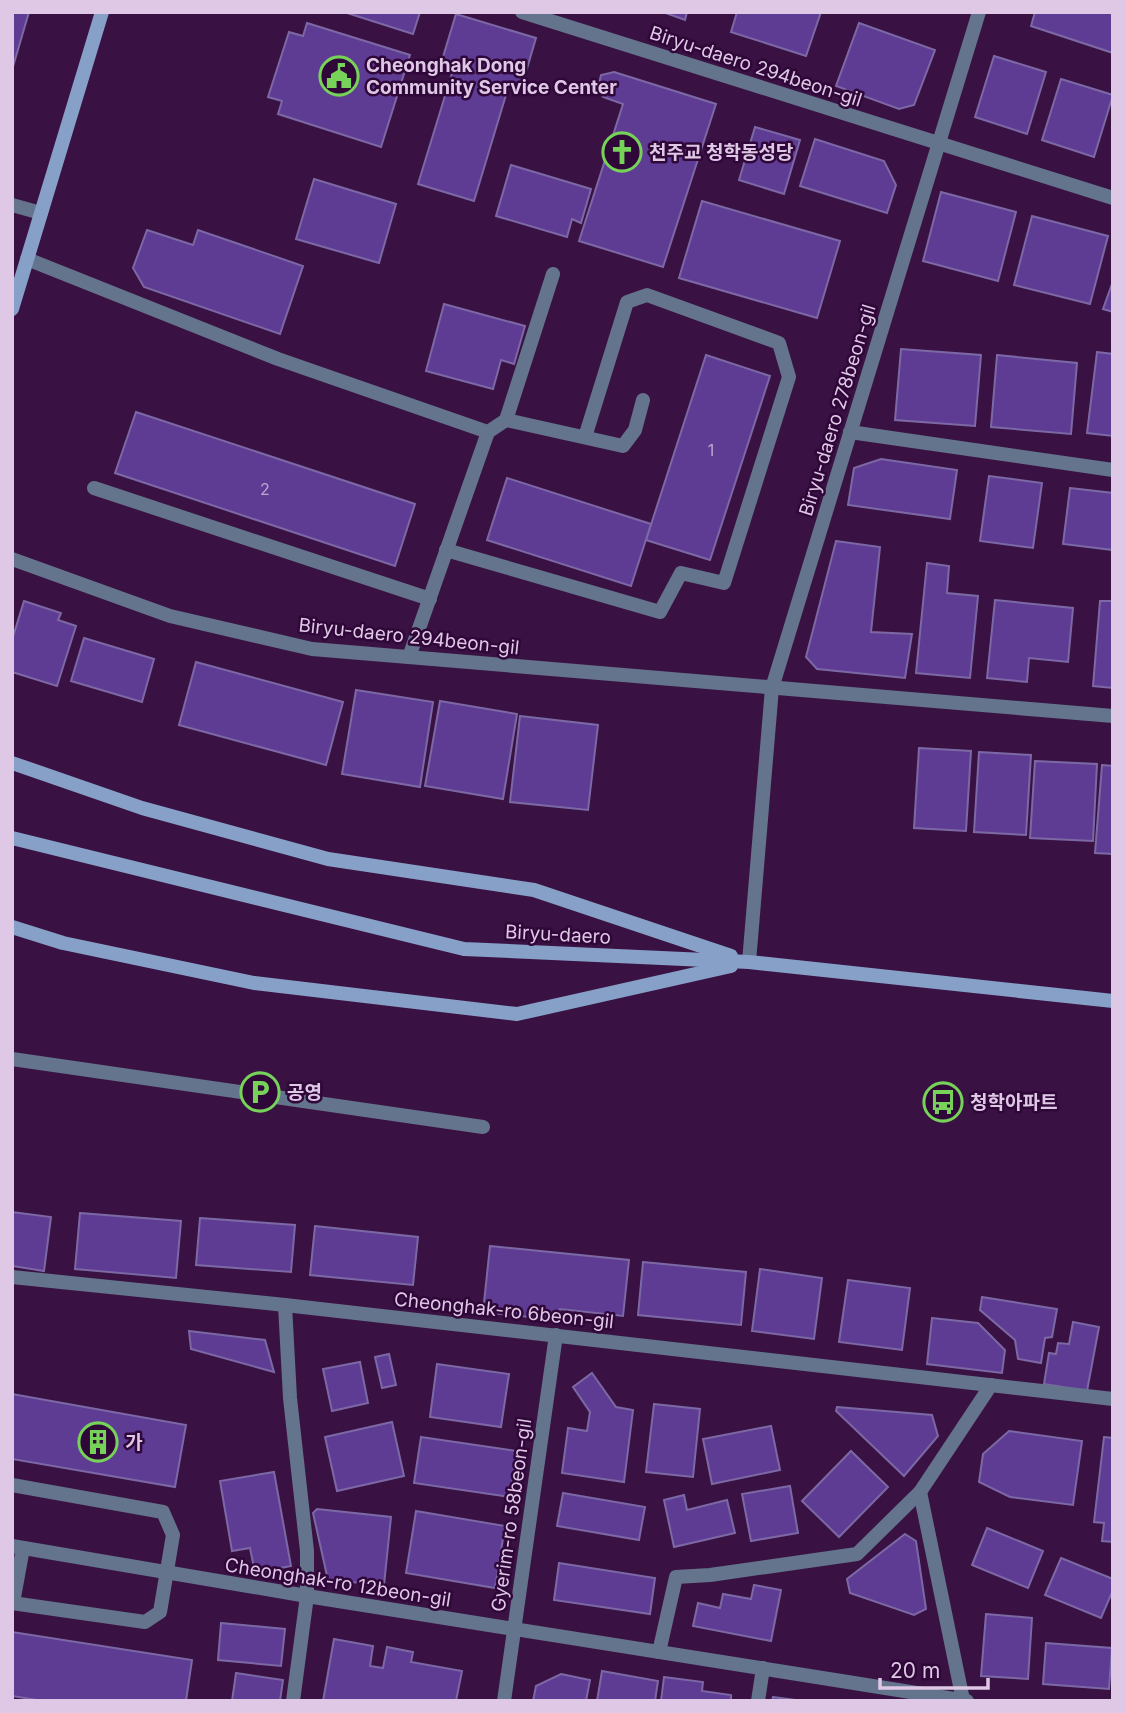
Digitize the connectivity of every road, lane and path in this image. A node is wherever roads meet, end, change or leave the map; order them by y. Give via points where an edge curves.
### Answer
1 (102, 12) edge
2 (522, 12) edge
3 (979, 12) edge
4 (939, 144) junction
5 (1113, 198) edge
6 (12, 205) edge
7 (41, 213) junction
8 (27, 259) junction
9 (553, 274) dead end
10 (12, 309) edge
11 (643, 400) dead end
12 (506, 420) junction
13 (488, 432) junction
14 (850, 432) junction
15 (585, 437) junction
16 (1113, 471) edge
17 (94, 488) dead end
18 (446, 550) junction
19 (12, 559) edge
20 (430, 599) junction
21 (409, 657) junction
22 (772, 688) junction
23 (1113, 716) edge
24 (12, 763) edge
25 (12, 838) edge
26 (12, 926) edge
27 (749, 962) junction
28 (1113, 1001) edge
29 (12, 1059) edge
30 (483, 1127) dead end
31 (12, 1277) edge
32 (285, 1305) junction
33 (556, 1335) junction
34 (991, 1385) junction
35 (1113, 1399) edge
36 (12, 1485) edge
37 (920, 1492) junction
38 (18, 1547) edge
39 (167, 1573) junction
40 (307, 1596) junction
41 (13, 1603) edge
42 (515, 1629) junction
43 (659, 1652) junction
44 (763, 1668) junction
45 (965, 1700) edge
46 (293, 1701) edge
47 (504, 1701) edge
48 (758, 1701) edge

1 - 7 main road
2 - 4 street, Biryu-daero 294beon-gil
3 - 4 street, Biryu-daero 278beon-gil
4 - 5 street
4 - 14 street, Biryu-daero 278beon-gil
6 - 7 street
7 - 8 main road
8 - 10 main road
8 - 13 street via 278,359
9 - 12 street
11 - 15 street via 635,430 622,446
12 - 13 street
12 - 15 street
13 - 18 street
14 - 16 street
14 - 22 street, Biryu-daero 278beon-gil
15 - 18 street via 627,302 647,295 779,343 789,377 723,583 681,573 660,612
17 - 20 street
18 - 20 street
19 - 21 street, Biryu-daero 294beon-gil via 170,616 312,649
20 - 21 street
21 - 22 street, Biryu-daero 294beon-gil
22 - 23 street
22 - 27 street, Biryu-daero 278beon-gil
24 - 27 main road via 142,808 328,859 534,890
25 - 27 main road, Biryu-daero via 464,949
26 - 27 main road via 63,943 254,983 517,1014
27 - 28 main road, Biryu-daero
29 - 30 street
31 - 32 street, Cheonghak-ro 6beon-gil
32 - 33 street, Cheonghak-ro 6beon-gil
32 - 40 street
33 - 34 street, Cheonghak-ro 6beon-gil
33 - 42 street, Gyerim-ro 58beon-gil
34 - 35 street, Cheonghak-ro 6beon-gil
34 - 37 street
36 - 39 street via 163,1512 173,1535
37 - 43 street via 857,1554 676,1577
37 - 45 street, Cheonghak-ro 12beon-gil
38 - 39 street, Cheonghak-ro 12beon-gil
38 - 41 street
39 - 40 street, Cheonghak-ro 12beon-gil
39 - 41 street via 160,1612 145,1622
40 - 42 street, Cheonghak-ro 12beon-gil
40 - 46 street
42 - 43 street, Cheonghak-ro 12beon-gil
42 - 47 street, Gyerim-ro 58beon-gil
43 - 44 street, Cheonghak-ro 12beon-gil
44 - 45 street, Cheonghak-ro 12beon-gil
44 - 48 street

